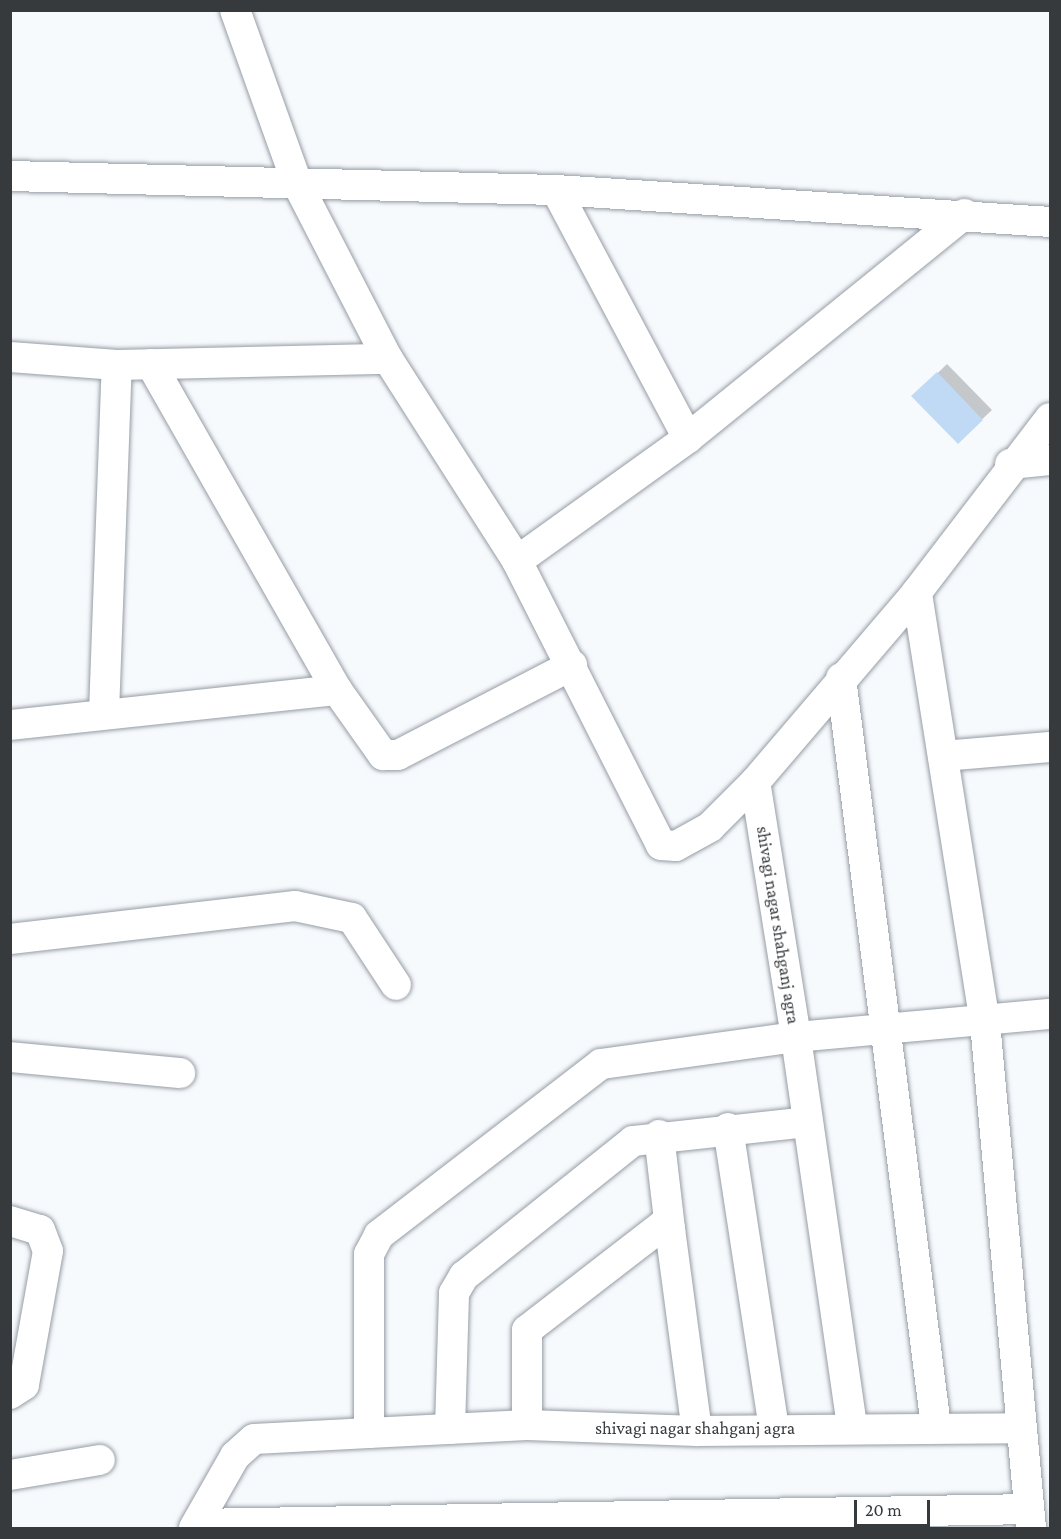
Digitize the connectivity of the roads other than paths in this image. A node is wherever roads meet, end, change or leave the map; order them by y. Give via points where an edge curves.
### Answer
1 (235, 10) edge
2 (10, 176) edge
3 (297, 183) junction
4 (556, 190) junction
5 (965, 214) junction
6 (1050, 222) edge
7 (10, 357) edge
8 (388, 359) junction
9 (151, 364) junction
10 (117, 365) junction
11 (1050, 418) edge
12 (688, 438) junction
13 (1050, 460) edge
14 (1010, 464) junction
15 (517, 561) junction
16 (917, 592) junction
17 (572, 665) junction
18 (841, 678) junction
19 (337, 690) junction
20 (104, 713) junction
21 (10, 725) edge
22 (1050, 747) edge
23 (943, 756) junction
24 (754, 782) junction
25 (10, 939) edge
26 (396, 985) dead end
27 (1050, 1014) edge
28 (985, 1023) junction
29 (887, 1030) junction
30 (796, 1037) junction
31 (10, 1057) edge
32 (180, 1072) dead end
33 (807, 1122) junction
34 (728, 1128) junction
35 (659, 1135) junction
36 (10, 1221) edge
37 (670, 1229) junction
38 (10, 1394) edge
39 (527, 1425) junction
40 (852, 1426) junction
41 (936, 1427) junction
42 (1021, 1428) junction
43 (450, 1430) junction
44 (774, 1430) junction
45 (697, 1431) junction
46 (369, 1433) junction
47 (100, 1460) dead end
48 (10, 1475) edge
49 (1029, 1519) edge
50 (196, 1526) edge

1 - 3 street
2 - 3 street
3 - 4 street
3 - 8 street
4 - 5 street
4 - 12 street
5 - 6 street
5 - 12 street
7 - 10 street
8 - 9 street
8 - 15 street
9 - 10 street
9 - 19 street
10 - 20 street
11 - 14 street
12 - 15 street
13 - 14 street
14 - 16 street
15 - 17 street
16 - 18 street
16 - 23 street
17 - 19 street via 390,758
17 - 24 street via 661,845 676,846 710,827
18 - 24 street
18 - 29 street
19 - 20 street
20 - 21 street
22 - 23 street
23 - 28 street
24 - 30 street, shivagi nagar shahganj agra
25 - 26 street via 295,906 352,918
27 - 28 street
28 - 29 street
28 - 42 street
29 - 30 street
29 - 41 street
30 - 33 street
30 - 46 street, shivagi nagar shahganj agra via 601,1064 379,1235 369,1254
31 - 32 street
33 - 34 street
33 - 40 street
34 - 35 street
34 - 44 street
35 - 37 street
35 - 43 street via 631,1142 458,1284
36 - 38 street via 40,1230 48,1251 24,1385
37 - 39 street via 659,1227 531,1326 526,1335
37 - 45 street
39 - 43 street, shivagi nagar shahganj agra
39 - 45 street, shivagi nagar shahganj agra
40 - 41 street, shivagi nagar shahganj agra
40 - 44 street, shivagi nagar shahganj agra
41 - 42 street, shivagi nagar shahganj agra
42 - 49 street
43 - 46 street, shivagi nagar shahganj agra
44 - 45 street, shivagi nagar shahganj agra
46 - 50 street, shivagi nagar shahganj agra via 254,1439 234,1456
47 - 48 street
49 - 50 street

